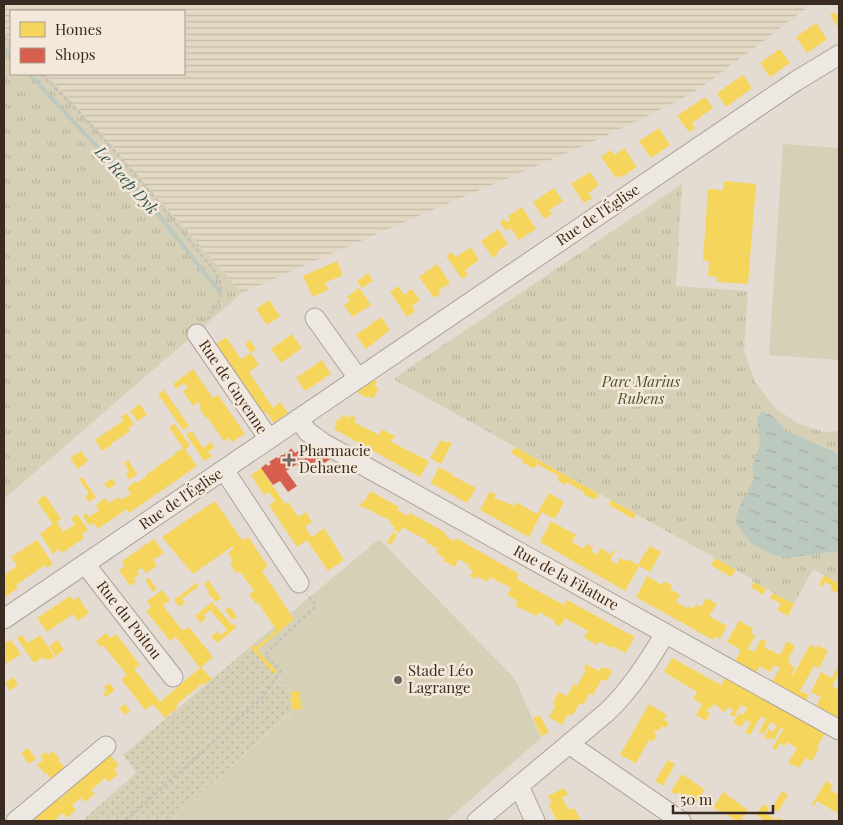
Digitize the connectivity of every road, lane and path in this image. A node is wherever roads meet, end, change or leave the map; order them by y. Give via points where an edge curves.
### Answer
1 (839, 55) edge
2 (42, 75) edge
3 (315, 318) dead end
4 (197, 334) joint
5 (358, 378) junction
6 (298, 419) junction
7 (269, 439) junction
8 (224, 470) junction
9 (86, 564) junction
10 (299, 583) joint
11 (4, 619) edge
12 (666, 634) junction
13 (173, 677) dead end
14 (839, 730) edge
15 (569, 744) junction
16 (106, 746) dead end
17 (519, 786) junction
18 (16, 821) edge
19 (125, 821) edge
20 (477, 821) edge
21 (535, 821) edge
22 (681, 821) edge

1 - 5 street, Rue de l'Église
2 - 4 path via 118,155 215,272 221,285 221,297
3 - 5 street
4 - 7 street, Rue de Guyenne
5 - 6 street, Rue de l'Église
6 - 7 street, Rue de l'Église
6 - 12 street, Rue de la Filature via 322,442
7 - 8 street, Rue de l'Église
8 - 9 street, Rue de l'Église
8 - 10 street
9 - 11 street, Rue de l'Église
9 - 13 street, Rue du Poitou
10 - 19 path via 316,606 265,654 281,671 268,691
12 - 14 street, Rue de la Filature
12 - 15 street via 624,695
15 - 17 street
15 - 22 street
16 - 18 street
17 - 20 street
17 - 21 street

